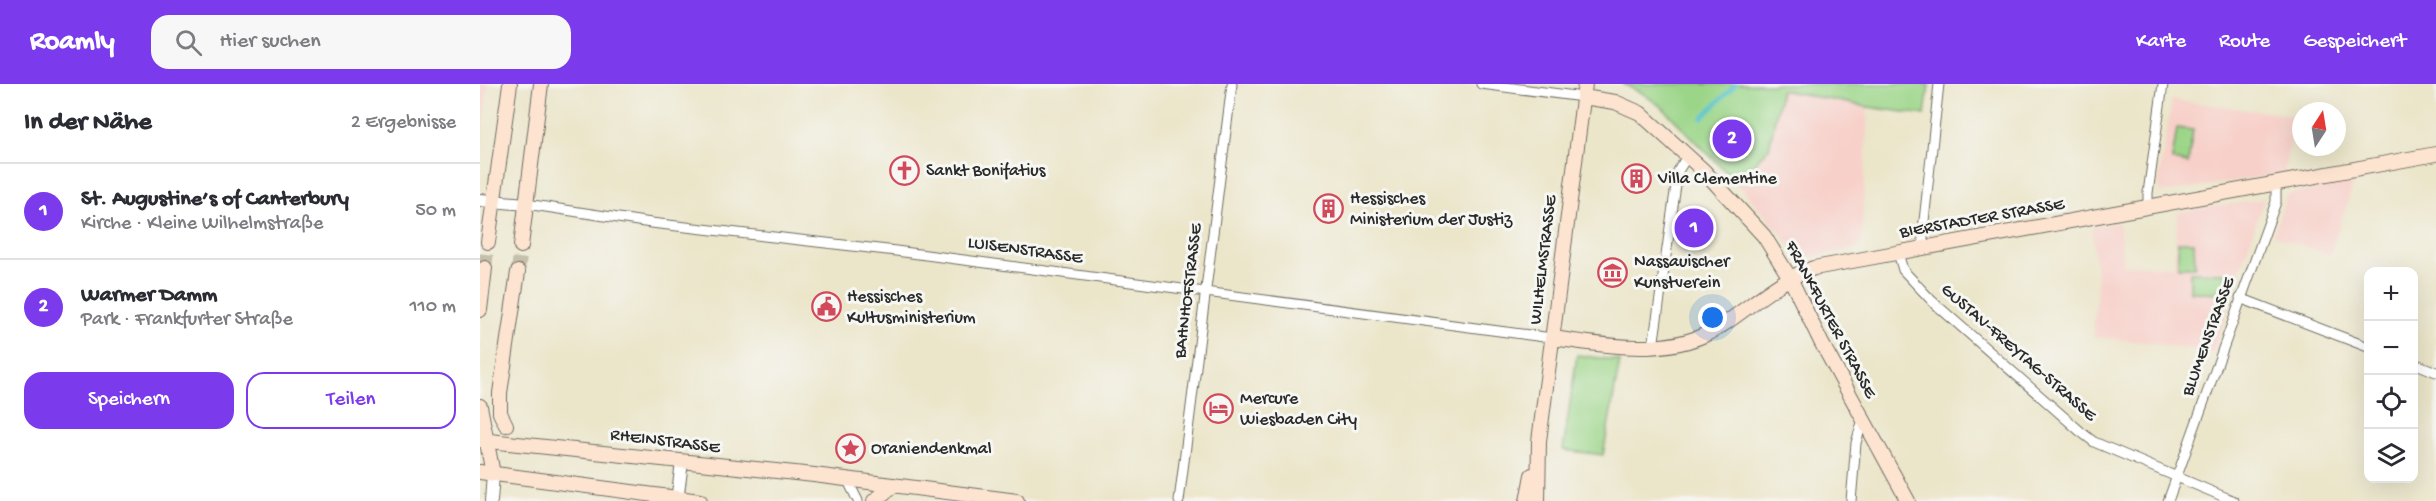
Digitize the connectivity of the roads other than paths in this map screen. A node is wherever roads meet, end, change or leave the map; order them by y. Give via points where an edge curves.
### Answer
1 (510, 84) edge
2 (541, 84) edge
3 (1232, 84) edge
4 (1481, 84) edge
5 (1939, 84) edge
6 (2163, 84) edge
7 (1584, 90) edge
8 (2436, 154) edge
9 (1688, 155) junction
10 (2276, 183) junction
11 (487, 201) edge
12 (526, 204) junction
13 (2148, 206) junction
14 (488, 242) tunnel mouth
15 (521, 246) tunnel mouth
16 (1923, 248) junction
17 (1898, 253) junction
18 (485, 268) dead end
19 (518, 272) tunnel mouth
20 (1790, 278) junction
21 (1206, 291) junction
22 (2240, 298) junction
23 (480, 309) edge
24 (1552, 338) junction
25 (2364, 345) edge
26 (1653, 347) junction
27 (2418, 365) edge
28 (2436, 372) edge
29 (480, 401) edge
30 (480, 406) edge
31 (1863, 419) junction
32 (506, 425) junction
33 (483, 440) edge
34 (1539, 441) junction
35 (533, 444) junction
36 (682, 462) junction
37 (486, 473) edge
38 (2177, 476) junction
39 (847, 479) junction
40 (894, 485) junction
41 (677, 500) edge
42 (491, 501) edge
43 (700, 501) edge
44 (858, 501) edge
45 (874, 501) edge
46 (1017, 501) edge
47 (1179, 501) edge
48 (1527, 501) edge
49 (1538, 501) edge
50 (1851, 501) edge
51 (1908, 501) edge
52 (2168, 501) edge
53 (2234, 501) edge

1 - 11 main road
2 - 12 main road
3 - 21 street, BAHNHOFSTRASSE
4 - 7 street
5 - 16 street
6 - 13 street
7 - 9 main road, FRANKFURTER STRASSE via 1640,113
7 - 24 main road, WILHELMSTRASSE
8 - 10 main road, BIERSTADTER STRASSE
9 - 20 main road, FRANKFURTER STRASSE via 1764,236
9 - 26 street via 1678,171
10 - 13 main road, BIERSTADTER STRASSE
10 - 22 street, BLUMENSTRASSE via 2276,202
11 - 12 street, LUISENSTRASSE
11 - 14 main road
12 - 15 main road
12 - 21 street, LUISENSTRASSE
13 - 16 main road, BIERSTADTER STRASSE
16 - 17 main road, BIERSTADTER STRASSE
17 - 20 main road, BIERSTADTER STRASSE via 1814,268
17 - 38 street, GUSTAV-FREYTAG-STRASSE via 1903,270 1932,301 2094,442
18 - 23 main road
19 - 32 main road via 500,393 500,413
20 - 26 main road, BIERSTADTER STRASSE via 1712,332
20 - 31 main road, FRANKFURTER STRASSE
21 - 24 street, LUISENSTRASSE
21 - 47 street, BAHNHOFSTRASSE
22 - 25 street
22 - 38 street, BLUMENSTRASSE
24 - 26 main road, BIERSTADTER STRASSE
24 - 34 main road, WILHELMSTRASSE
27 - 28 street
29 - 32 main road
30 - 33 main road
31 - 50 street via 1856,442
31 - 51 main road, FRANKFURTER STRASSE
32 - 35 main road
33 - 35 main road, RHEINSTRASSE
33 - 37 main road
34 - 48 main road, WILHELMSTRASSE
34 - 49 main road, WILHELMSTRASSE
35 - 36 main road, RHEINSTRASSE
36 - 39 main road, RHEINSTRASSE
36 - 41 street
37 - 41 main road
37 - 42 street
38 - 52 street, BLUMENSTRASSE
38 - 53 street, GUSTAV-FREYTAG-STRASSE
39 - 40 main road, RHEINSTRASSE
39 - 44 street
40 - 45 main road
40 - 46 main road, RHEINSTRASSE
41 - 43 main road

